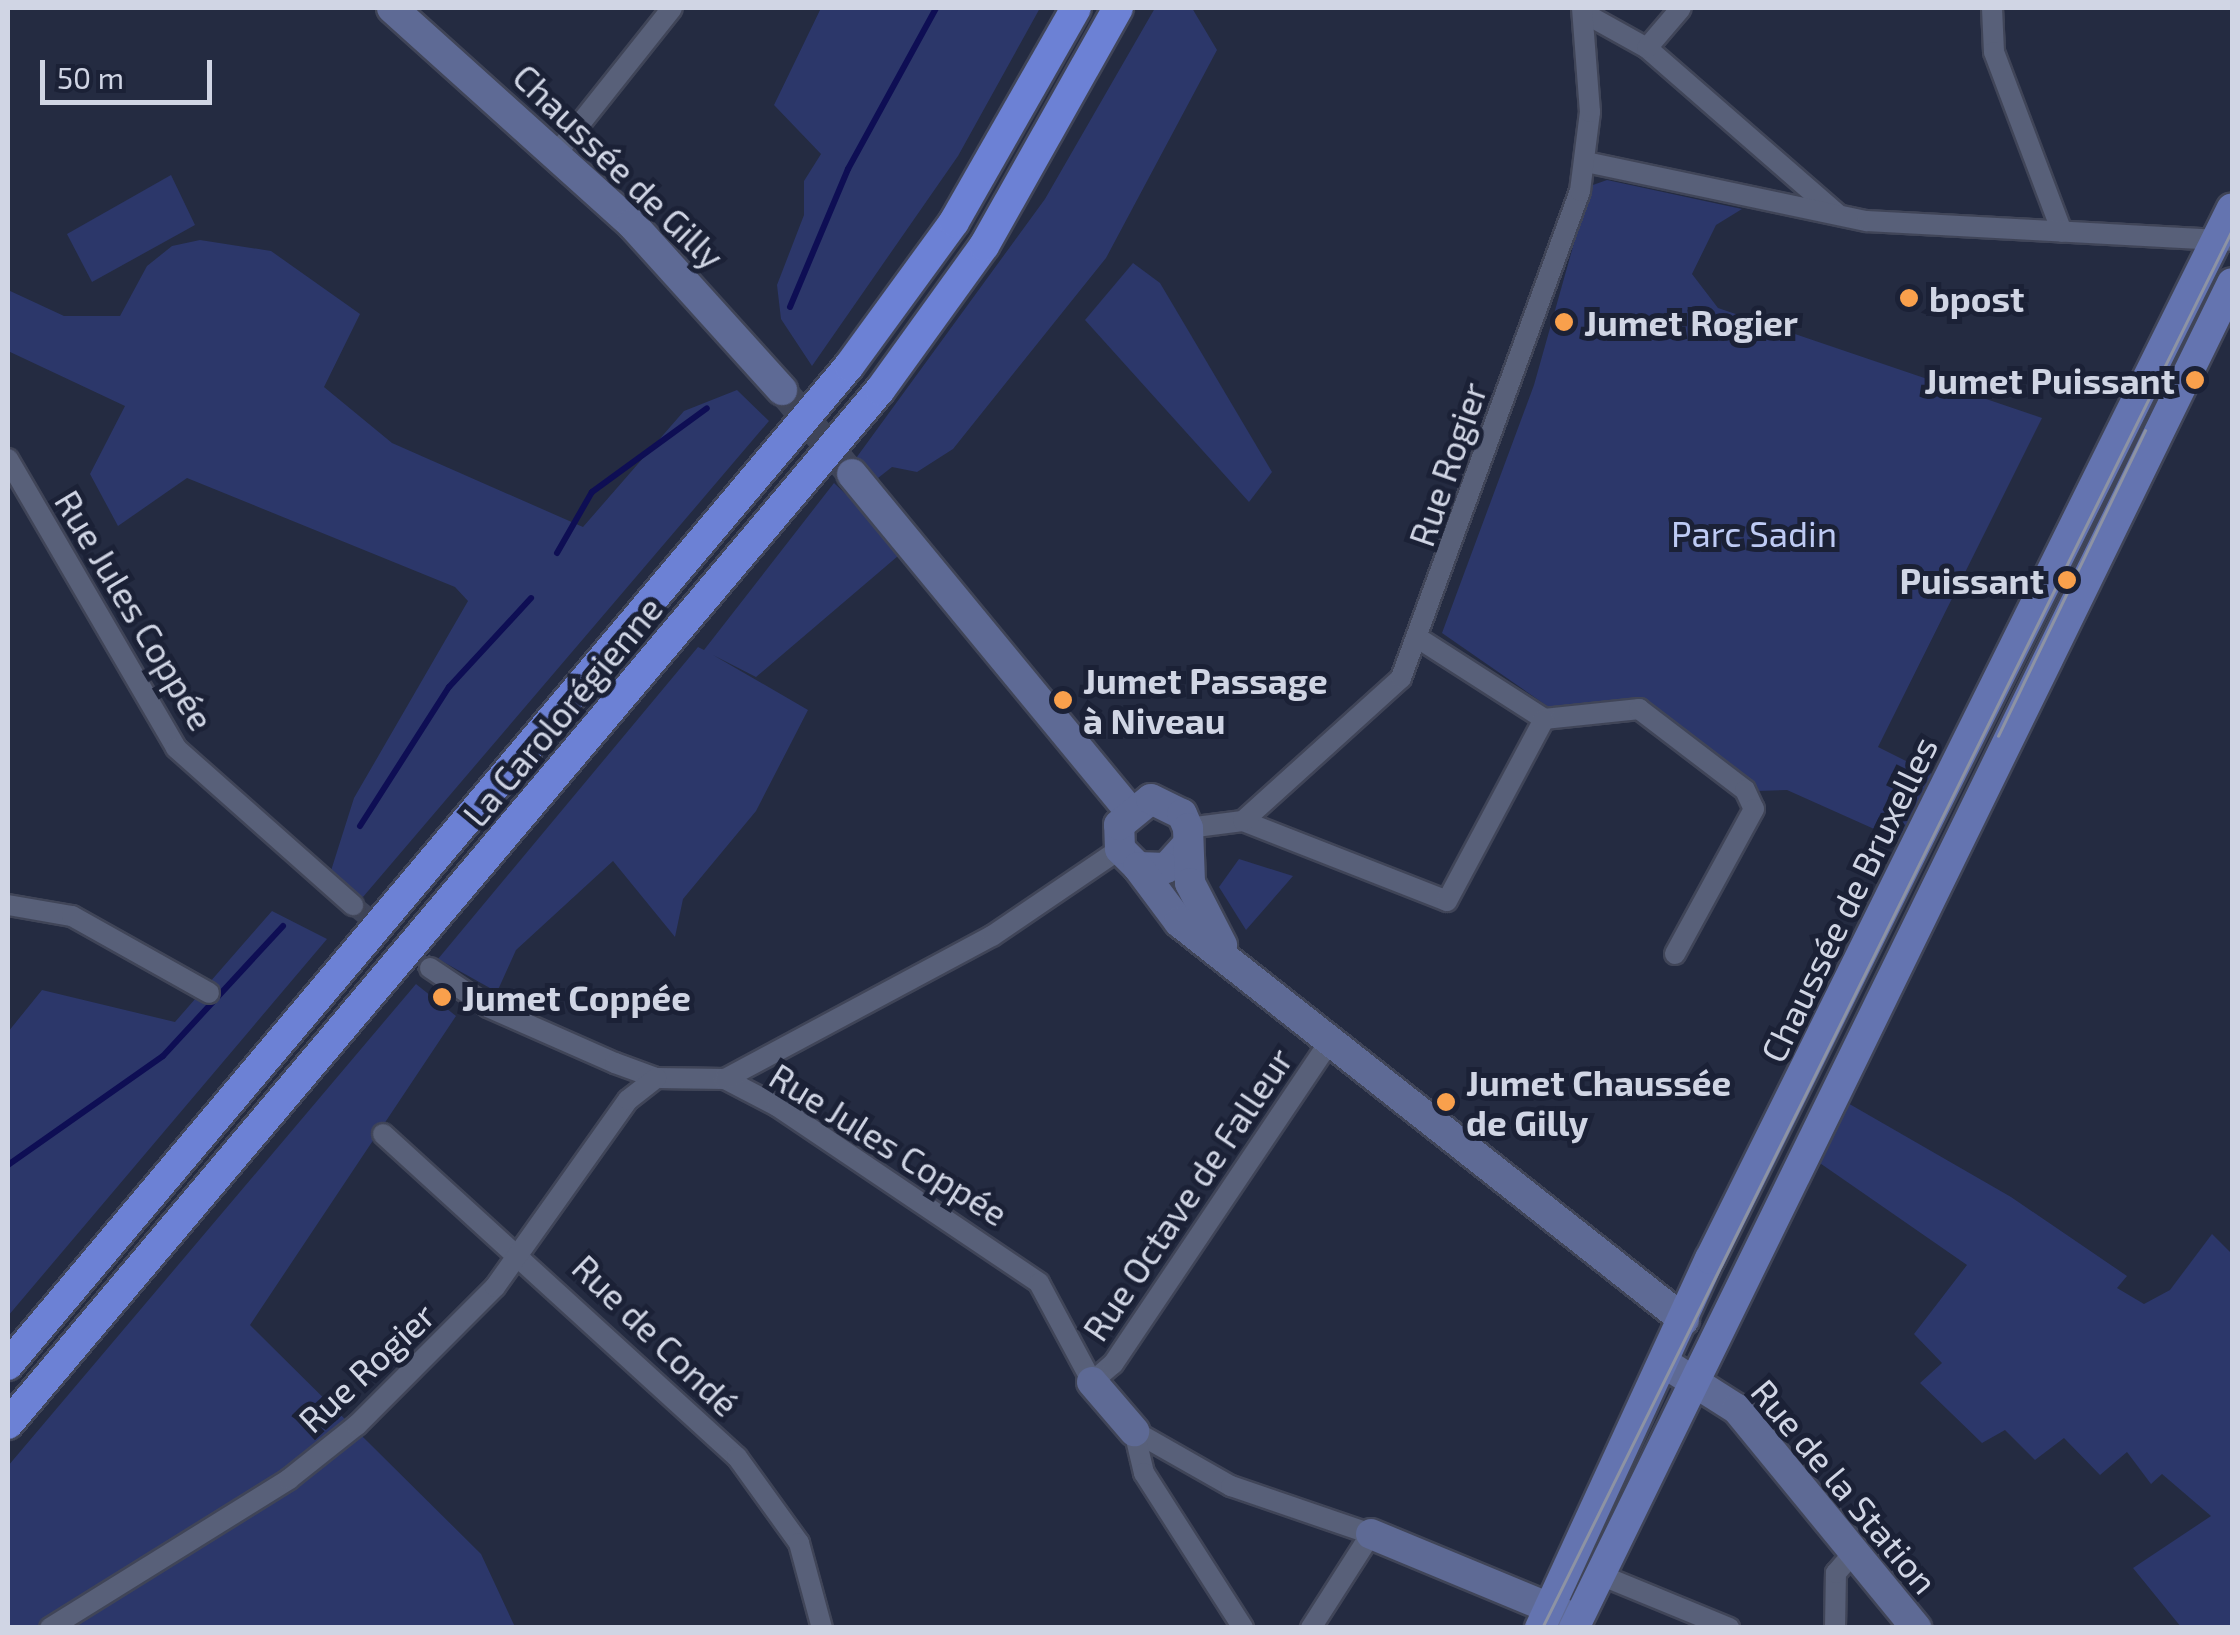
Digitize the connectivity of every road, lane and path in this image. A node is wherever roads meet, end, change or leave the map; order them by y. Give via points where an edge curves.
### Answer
1 (392, 8) edge
2 (672, 8) edge
3 (1076, 8) edge
4 (1118, 8) edge
5 (1681, 8) edge
6 (1992, 8) edge
7 (1583, 10) edge
8 (1647, 48) junction
9 (556, 154) junction
10 (1586, 162) junction
11 (2232, 208) edge
12 (1838, 216) junction
13 (2062, 232) junction
14 (2226, 240) edge
15 (2232, 283) edge
16 (782, 390) tunnel mouth
17 (8, 459) edge
18 (852, 474) tunnel mouth
19 (1418, 638) junction
20 (1544, 719) junction
21 (1128, 809) junction
22 (1243, 821) junction
23 (1188, 836) junction
24 (1130, 858) junction
25 (352, 904) tunnel mouth
26 (8, 905) edge
27 (1674, 954) dead end
28 (1240, 966) junction
29 (430, 968) tunnel mouth
30 (210, 993) dead end
31 (1331, 1040) junction
32 (656, 1078) junction
33 (725, 1078) junction
34 (383, 1134) dead end
35 (522, 1251) junction
36 (1684, 1320) junction
37 (1709, 1340) junction
38 (8, 1365) edge
39 (1678, 1371) junction
40 (1092, 1382) junction
41 (8, 1424) edge
42 (1134, 1430) junction
43 (1371, 1534) junction
44 (1854, 1552) junction
45 (1598, 1574) junction
46 (1560, 1620) edge
47 (50, 1628) edge
48 (822, 1628) edge
49 (1244, 1628) edge
50 (1312, 1628) edge
51 (1729, 1628) edge
52 (1835, 1628) edge
53 (1916, 1628) edge

1 - 9 street, Chaussée de Gilly
2 - 9 street
3 - 38 highway, La Carolorégienne via 954,222 849,366
4 - 41 highway, La Carolorégienne via 984,246 880,390
5 - 8 street
6 - 13 street via 1994,52
7 - 8 street
7 - 10 street, Rue Rogier
8 - 12 street
9 - 16 street, Chaussée de Gilly via 681,273
10 - 12 street
10 - 19 street, Rue Rogier
11 - 14 main road, Chaussée de Bruxelles
12 - 13 street
13 - 14 street
14 - 36 main road, Chaussée de Bruxelles
15 - 37 main road, Chaussée de Bruxelles
17 - 25 street, Rue Jules Coppée via 176,748
18 - 21 street
19 - 20 street
19 - 22 street, Rue Rogier via 1401,678 1366,716
20 - 22 street via 1447,900
20 - 27 street via 1640,709 1752,801
21 - 23 street via 1164,800
21 - 24 street
22 - 23 street
23 - 24 street via 1166,868
23 - 28 street via 1198,905
24 - 28 street via 1180,922
24 - 33 street
26 - 30 street via 72,916
28 - 31 street
29 - 32 street, Rue Jules Coppée via 488,1007
31 - 36 street
31 - 40 street, Rue Octave de Falleur via 1114,1364
32 - 33 street, Rue Jules Coppée
32 - 35 street, Rue Rogier via 628,1100
33 - 40 street, Rue Jules Coppée via 1039,1284
34 - 35 street, Rue de Condé
35 - 47 street, Rue Rogier via 358,1425 289,1479
35 - 48 street, Rue de Condé via 737,1456 799,1542
36 - 37 street
36 - 39 main road, Chaussée de Bruxelles
37 - 39 main road, Chaussée de Bruxelles
39 - 44 street, Rue de la Station via 1737,1409
39 - 45 main road, Chaussée de Bruxelles
39 - 46 main road, Chaussée de Bruxelles
40 - 42 street
42 - 43 street via 1231,1486
42 - 49 street via 1144,1474
43 - 46 street
43 - 50 street
44 - 52 street via 1836,1573
44 - 53 street, Rue de la Station
45 - 46 main road, Chaussée de Bruxelles
45 - 51 street

